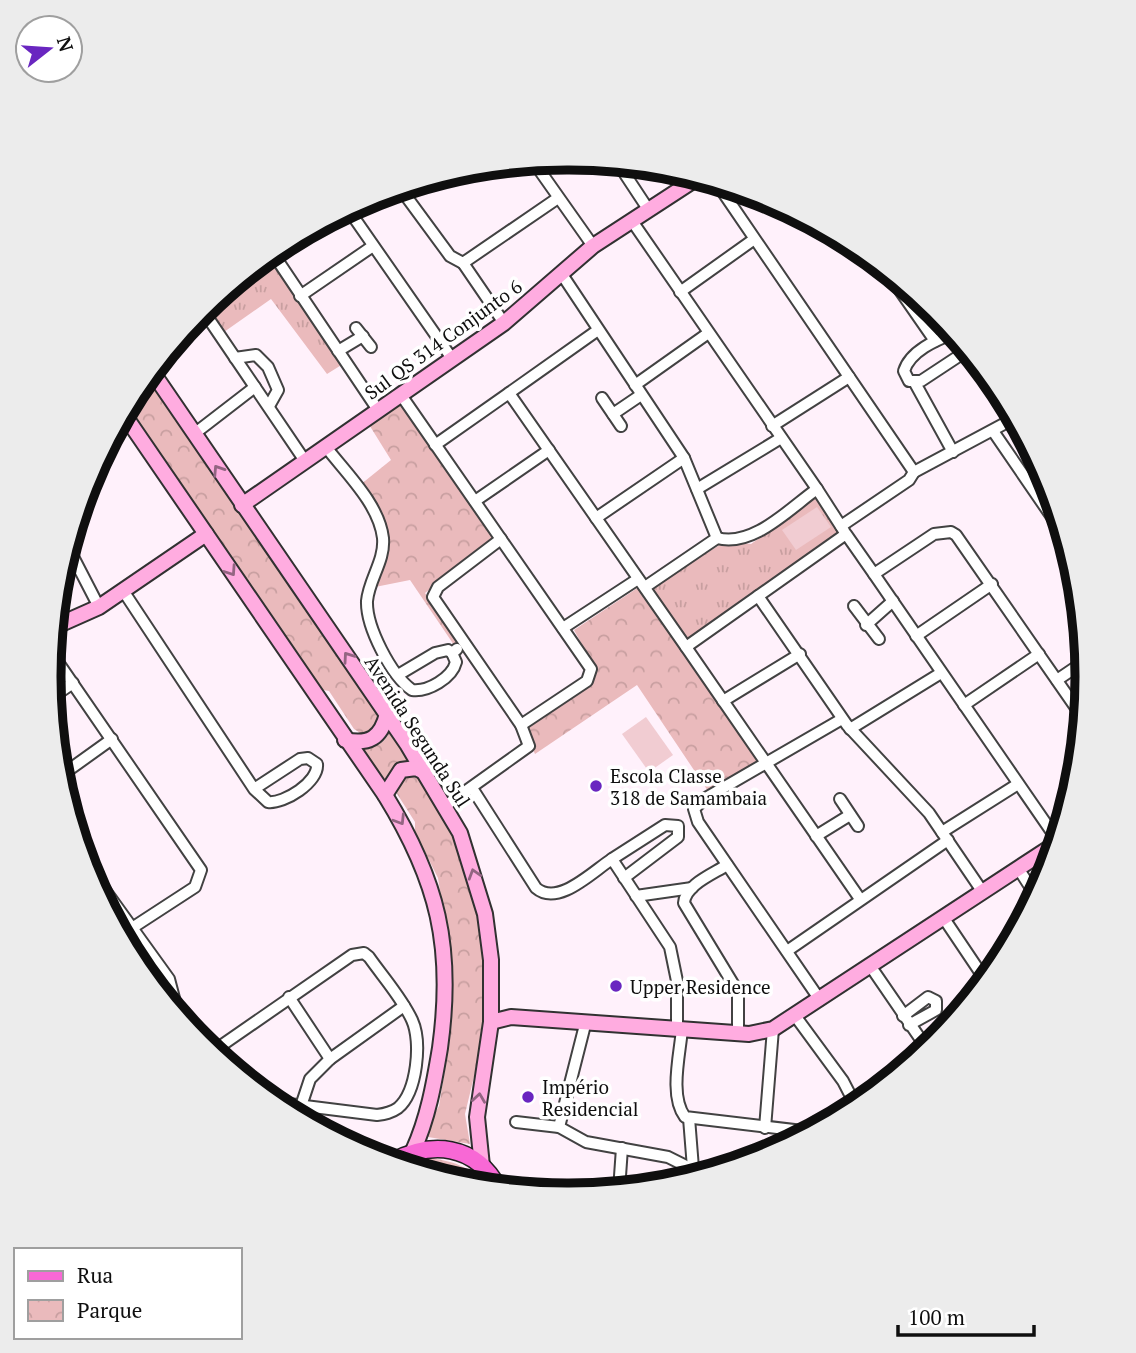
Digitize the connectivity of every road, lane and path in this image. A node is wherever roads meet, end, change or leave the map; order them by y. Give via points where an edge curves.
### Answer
1 (540, 171) edge
2 (624, 173) edge
3 (688, 184) edge
4 (725, 195) edge
5 (406, 197) edge
6 (558, 198) junction
7 (648, 209) junction
8 (354, 218) edge
9 (632, 221) junction
10 (753, 240) junction
11 (373, 246) junction
12 (593, 246) junction
13 (278, 261) edge
14 (463, 263) junction
15 (561, 273) junction
16 (680, 292) junction
17 (300, 296) junction
18 (907, 300) edge
19 (209, 319) edge
20 (504, 323) junction
21 (598, 330) junction
22 (707, 334) junction
23 (944, 337) edge
24 (935, 341) junction
25 (370, 347) dead end
26 (338, 352) junction
27 (960, 355) edge
28 (235, 358) junction
29 (453, 360) junction
30 (849, 377) junction
31 (158, 380) edge
32 (915, 383) junction
33 (255, 387) junction
34 (638, 390) junction
35 (509, 393) junction
36 (401, 396) junction
37 (602, 398) dead end
38 (269, 406) junction
39 (378, 410) junction
40 (613, 414) junction
41 (129, 422) edge
42 (1007, 423) edge
43 (621, 426) dead end
44 (772, 426) junction
45 (993, 431) junction
46 (194, 434) junction
47 (780, 438) junction
48 (435, 445) junction
49 (326, 447) junction
50 (550, 450) junction
51 (953, 452) junction
52 (684, 457) junction
53 (305, 461) junction
54 (914, 472) junction
55 (697, 489) junction
56 (817, 489) junction
57 (475, 501) junction
58 (242, 505) junction
59 (1046, 508) edge
60 (596, 518) junction
61 (843, 530) junction
62 (206, 534) junction
63 (718, 538) junction
64 (501, 539) junction
65 (75, 560) edge
66 (874, 574) junction
67 (641, 583) junction
68 (992, 584) junction
69 (124, 592) junction
70 (758, 596) junction
71 (893, 601) junction
72 (853, 606) dead end
73 (99, 607) junction
74 (65, 622) edge
75 (866, 625) junction
76 (563, 628) junction
77 (916, 636) junction
78 (879, 639) dead end
79 (464, 644) junction
80 (686, 647) junction
81 (452, 653) junction
82 (800, 654) junction
83 (1039, 654) junction
84 (61, 666) edge
85 (1075, 668) edge
86 (941, 673) junction
87 (398, 675) junction
88 (1057, 680) junction
89 (73, 683) junction
90 (61, 691) edge
91 (723, 701) junction
92 (964, 705) junction
93 (1074, 705) edge
94 (387, 714) junction
95 (842, 719) junction
96 (521, 725) junction
97 (850, 729) junction
98 (112, 739) junction
99 (345, 740) junction
100 (766, 764) junction
101 (70, 769) edge
102 (426, 773) junction
103 (1018, 784) junction
104 (472, 788) junction
105 (254, 789) junction
106 (385, 795) junction
107 (840, 799) dead end
108 (445, 806) junction
109 (850, 815) junction
110 (858, 827) dead end
111 (1050, 832) edge
112 (817, 836) junction
113 (945, 836) junction
114 (1043, 851) edge
115 (612, 859) junction
116 (727, 865) junction
117 (1018, 867) junction
118 (624, 878) junction
119 (1029, 885) edge
120 (692, 888) junction
121 (982, 891) junction
122 (636, 896) junction
123 (860, 899) junction
124 (118, 910) edge
125 (943, 917) junction
126 (132, 928) junction
127 (787, 951) junction
128 (871, 967) junction
129 (982, 968) edge
130 (173, 994) edge
131 (289, 997) junction
132 (820, 1000) junction
133 (492, 1002) junction
134 (404, 1006) junction
135 (511, 1017) junction
136 (796, 1017) junction
137 (586, 1021) junction
138 (491, 1022) junction
139 (680, 1029) junction
140 (773, 1030) junction
141 (738, 1033) junction
142 (921, 1040) edge
143 (221, 1045) edge
144 (330, 1059) junction
145 (851, 1097) edge
146 (301, 1106) joint
147 (689, 1118) junction
148 (516, 1122) dead end
149 (559, 1127) junction
150 (765, 1128) junction
151 (793, 1130) edge
152 (622, 1148) junction
153 (412, 1151) junction
154 (403, 1155) edge
155 (482, 1166) junction
156 (693, 1168) joint
157 (491, 1177) edge
158 (620, 1180) edge

1 - 6 street
2 - 7 street
3 - 7 main road, Sul QS 314 Conjunto 6
4 - 10 street
5 - 14 street via 450,256
6 - 12 street
6 - 14 street
7 - 9 main road, Sul QS 314 Conjunto 6
8 - 11 street
9 - 12 main road, Sul QS 314 Conjunto 6
9 - 16 street
10 - 16 street
10 - 30 street
11 - 17 street
11 - 29 street
12 - 15 main road, Sul QS 314 Conjunto 6
13 - 17 street
14 - 20 street
15 - 20 main road, Sul QS 314 Conjunto 6
15 - 21 street
16 - 22 street
17 - 26 street
18 - 24 street
19 - 28 street
20 - 29 main road, Sul QS 314 Conjunto 6
21 - 34 street
21 - 35 street
22 - 34 street
22 - 44 street
23 - 24 street
24 - 32 street via 906,363 904,371
25 - 26 street via 359,332
26 - 39 street
27 - 32 street
28 - 33 street
28 - 38 street via 256,355 268,367 278,390
29 - 36 main road, Sul QS 314 Conjunto 6
30 - 44 street
30 - 54 street
31 - 46 main road, Avenida Segunda Sul
32 - 51 street
33 - 38 street
33 - 46 street
34 - 40 street
34 - 52 street
35 - 48 street
35 - 50 street
36 - 39 main road, Sul QS 314 Conjunto 6
36 - 48 street
37 - 40 street
38 - 53 street
39 - 49 main road, Sul QS 314 Conjunto 6
40 - 43 street
41 - 62 main road
42 - 45 street
44 - 47 street
45 - 51 street
45 - 59 street
58 -> 46 main road, Avenida Segunda Sul
47 - 55 street
47 - 56 street
48 - 57 street
49 - 53 main road, Sul QS 314 Conjunto 6
49 - 87 street via 379,522 383,553 367,600 368,614 374,637
50 - 57 street
50 - 60 street
51 - 54 street
52 - 55 street
52 - 60 street
53 - 58 main road, Sul QS 314 Conjunto 6
54 - 61 street
55 - 63 street
56 - 61 street
56 - 63 street via 751,535 734,541
57 - 64 street
94 -> 58 main road, Avenida Segunda Sul
60 - 67 street
61 - 66 street
61 - 70 street
62 - 69 main road
62 -> 99 main road
63 - 67 street
64 - 76 street
64 - 79 street via 434,593 436,605
65 - 73 street
66 - 68 street via 934,534 951,532
66 - 71 street
67 - 76 street
67 - 80 street
68 - 77 street
68 - 83 street
69 - 73 main road
69 - 105 street
70 - 80 street
70 - 82 street
71 - 75 street
71 - 77 street
72 - 75 street
73 - 74 main road
75 - 78 street
76 - 96 street via 588,663 591,677
77 - 86 street
79 - 81 street
79 - 96 street
80 - 91 street
81 - 87 street via 435,653
81 - 87 street via 454,668 425,689 409,688
82 - 91 street
82 - 95 street
83 - 88 street
83 - 92 street
84 - 89 street
85 - 88 street
86 - 92 street
86 - 97 street
88 - 93 street
89 - 90 street
89 - 98 street
91 - 100 street
92 - 103 street
94 - 99 main road via 381,732 372,740
94 - 102 main road, Avenida Segunda Sul
95 - 97 street
95 - 100 street
96 - 104 street via 529,747
97 - 113 street via 914,794
98 - 101 street
98 - 126 street via 201,870 195,887
99 - 106 main road
100 - 112 street
100 - 116 street via 694,808 695,818
102 - 106 main road via 416,768 401,770
102 - 108 main road, Avenida Segunda Sul
103 - 111 street
103 - 113 street
104 - 108 street
104 - 115 street via 542,893 558,894
105 - 105 street via 268,803 279,801 316,775 317,764 300,759
106 -> 153 main road via 413,841 431,886 445,969 444,1014 430,1106
107 - 109 street
133 -> 108 main road, Avenida Segunda Sul via 485,914 474,869
109 - 110 street
109 - 112 street
112 - 123 street
113 - 121 street
113 - 123 street
114 - 117 main road
115 - 118 street
115 - 118 street via 665,825 678,825 678,837
116 - 120 street
116 - 127 street
117 - 119 street
117 - 121 main road
118 - 122 street
120 - 122 street
120 - 141 street via 684,899 688,912 738,992
121 - 125 main road
122 - 139 street via 674,960
123 - 127 street
124 - 126 street
125 - 128 main road
125 - 129 street
126 - 130 street via 170,979
127 - 132 street
128 - 132 main road
128 - 142 street
131 - 134 street via 359,952 369,957
131 - 143 street
131 - 144 street
132 - 136 main road
133 - 135 main road
133 - 138 main road, Avenida Segunda Sul
134 - 144 street
134 - 146 street via 417,1047 410,1088 396,1110 377,1115
135 - 137 main road
135 - 138 main road
136 - 140 main road
136 - 145 street
137 - 139 main road
137 - 149 street
155 -> 138 main road, Avenida Segunda Sul via 477,1117
139 - 141 main road
139 - 147 street via 677,1093 680,1111
140 - 141 main road
140 - 150 street
144 - 146 street via 310,1079
147 - 150 street
147 - 156 street
148 - 149 street
149 - 152 street via 586,1142
150 - 151 street
152 - 156 street via 668,1157
152 - 158 street
153 - 154 main road
153 - 155 main road via 437,1147 461,1153
155 - 157 main road

